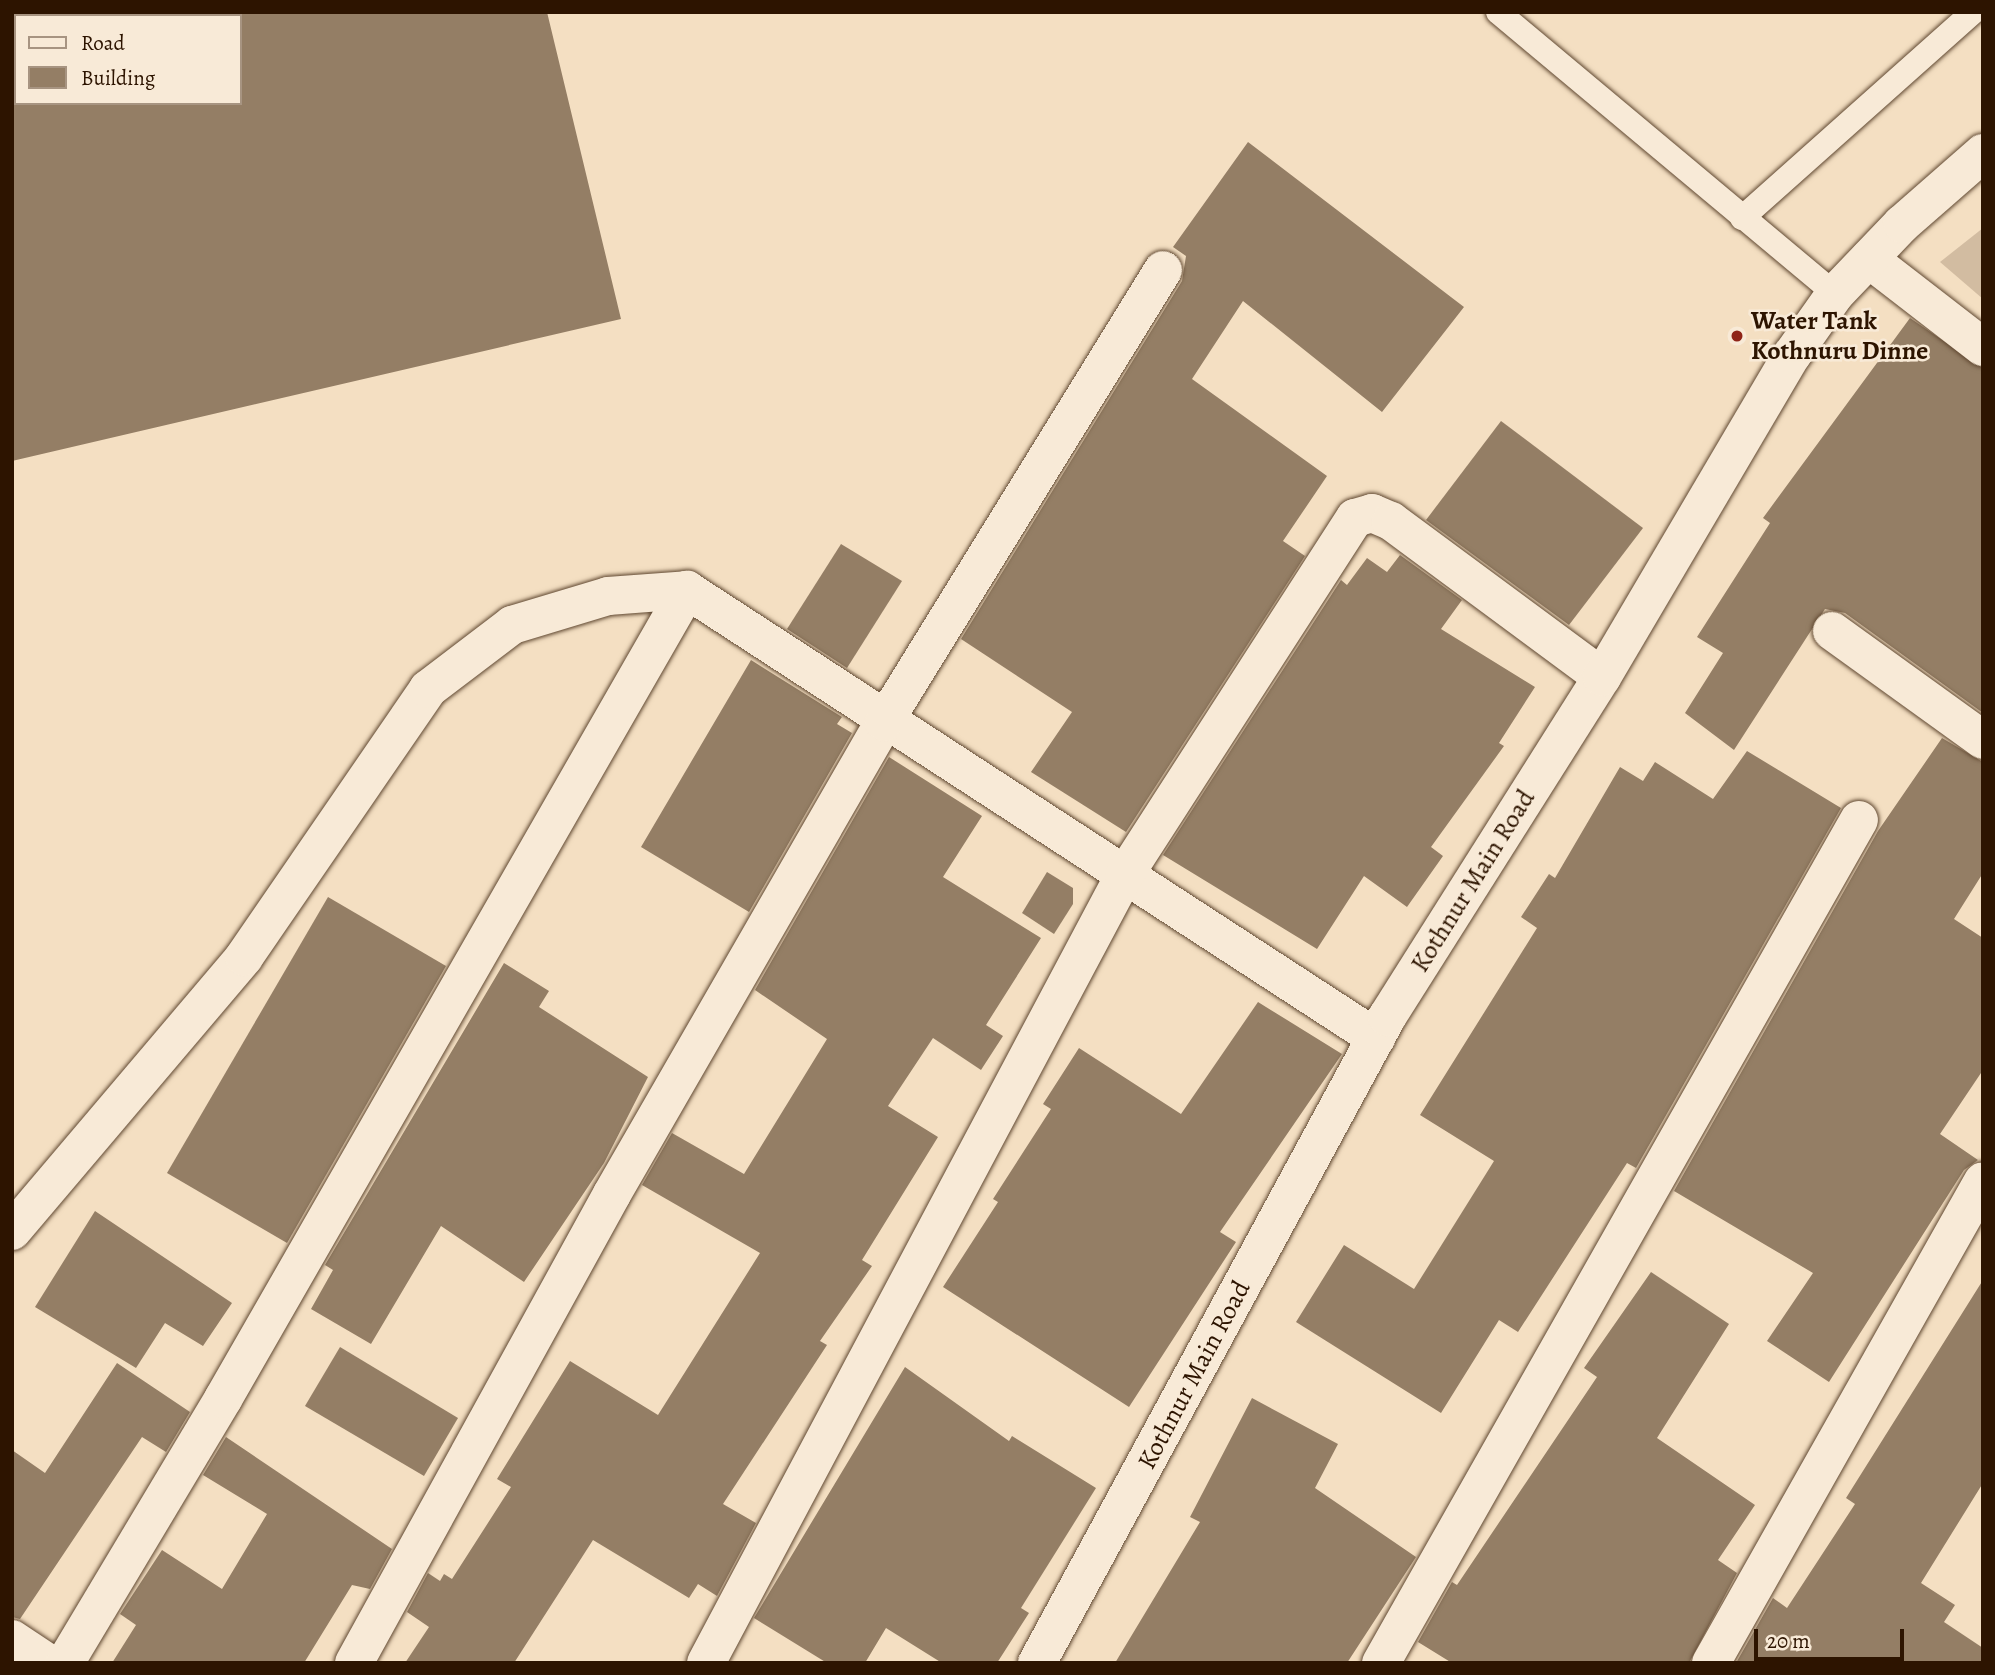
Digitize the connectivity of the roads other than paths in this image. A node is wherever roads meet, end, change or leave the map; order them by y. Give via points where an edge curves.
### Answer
1 (1497, 12) edge
2 (1973, 12) edge
3 (1983, 153) edge
4 (1742, 218) junction
5 (1869, 259) junction
6 (1163, 270) dead end
7 (1835, 294) junction
8 (1983, 347) edge
9 (687, 590) junction
10 (1832, 631) dead end
11 (1602, 677) junction
12 (884, 722) junction
13 (1983, 740) edge
14 (1859, 820) dead end
15 (1124, 876) junction
16 (1376, 1038) junction
17 (1983, 1181) edge
18 (12, 1231) edge
19 (12, 1639) edge
20 (48, 1663) edge
21 (65, 1663) edge
22 (354, 1663) edge
23 (706, 1663) edge
24 (1037, 1663) edge
25 (1381, 1663) edge
26 (1712, 1663) edge

1 - 4 lane
2 - 4 lane
3 - 5 street, Kothnur Main Road
4 - 7 lane
5 - 7 street, Kothnur Main Road
5 - 8 street
6 - 12 street
7 - 11 street, Kothnur Main Road via 1700,503
9 - 12 street
9 - 18 street via 608,596 512,625 428,690 244,957
9 - 21 street via 223,1399
10 - 13 street
11 - 15 street via 1391,521 1372,513 1355,517
11 - 16 street, Kothnur Main Road
12 - 15 street
12 - 22 street via 612,1194
14 - 25 street
15 - 16 street
15 - 23 street
16 - 24 street, Kothnur Main Road
17 - 26 street
19 - 20 street

